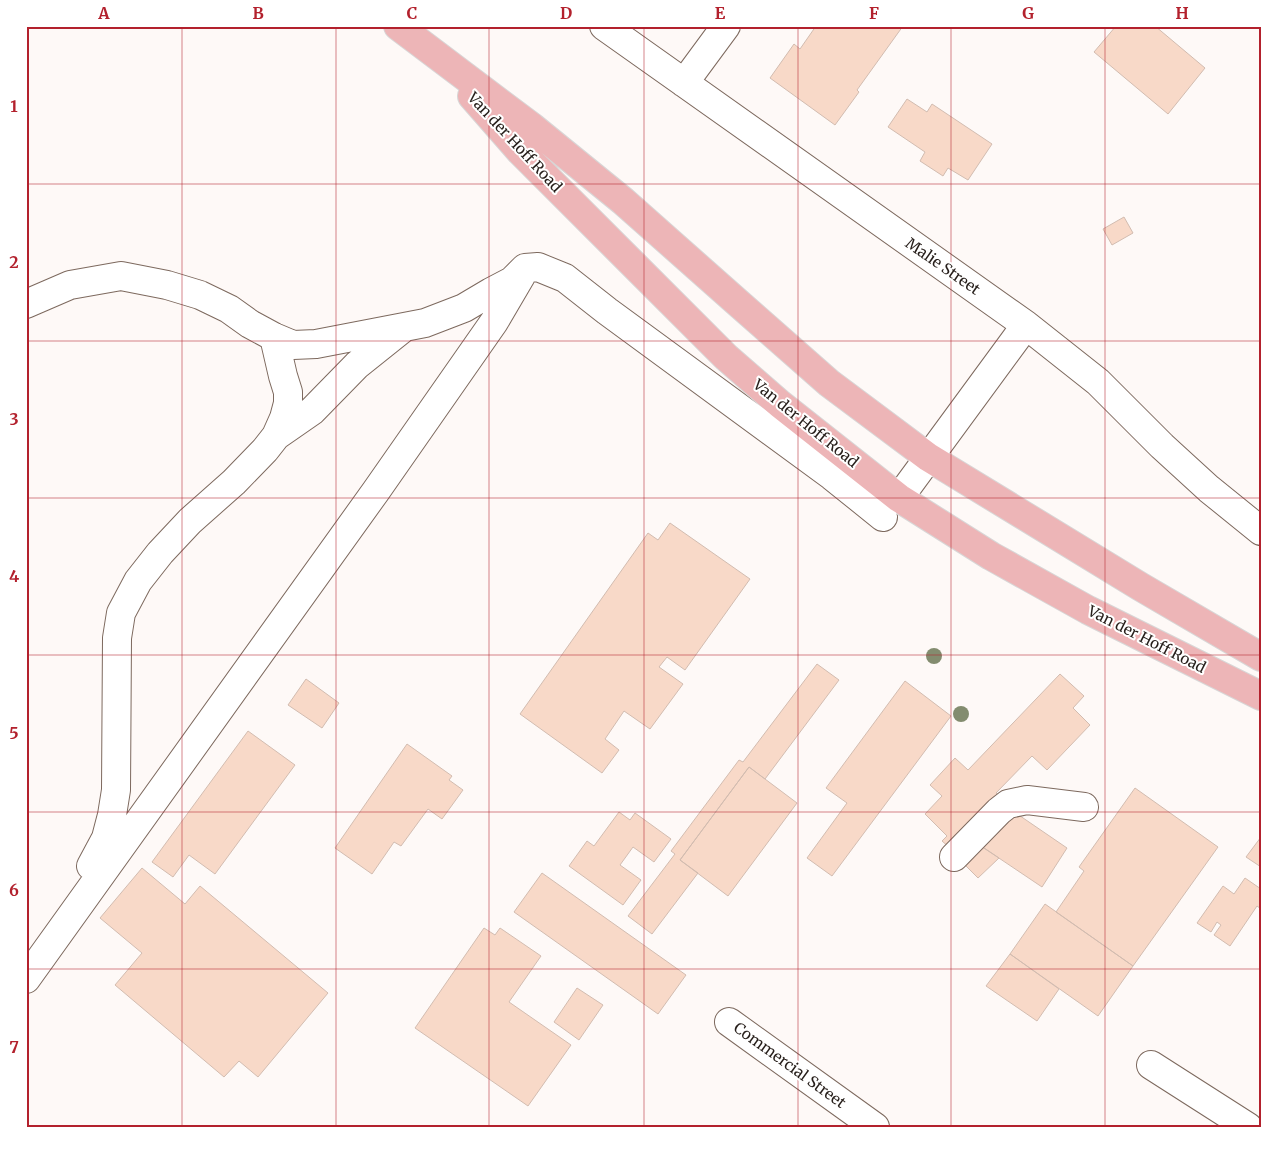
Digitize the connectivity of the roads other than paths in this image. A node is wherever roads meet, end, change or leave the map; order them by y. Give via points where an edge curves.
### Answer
1 (398, 26) edge
2 (604, 26) edge
3 (726, 26) edge
4 (429, 49) junction
5 (684, 83) junction
6 (525, 268) junction
7 (26, 304) edge
8 (1026, 325) junction
9 (403, 328) junction
10 (274, 337) junction
11 (276, 436) junction
12 (928, 457) junction
13 (891, 508) junction
14 (1261, 532) edge
15 (1261, 657) edge
16 (1261, 696) edge
17 (1084, 807) dead end
18 (954, 857) dead end
19 (26, 964) edge
20 (26, 979) edge
21 (729, 1022) dead end
22 (1151, 1065) dead end
23 (875, 1127) edge
24 (1248, 1127) edge

1 - 4 main road, Van der Hoff Road
2 - 5 street, Malie Street
3 - 5 street
4 - 12 main road, Van der Hoff Road via 623,201 829,382
4 - 13 main road, Van der Hoff Road via 521,152 726,357
5 - 8 street, Malie Street
6 - 9 street via 512,281 464,308
6 - 13 street via 538,267 565,278 832,476
6 - 20 street via 494,322 376,492
7 - 10 street via 70,285 121,276 200,295
8 - 12 street
8 - 14 street, Malie Street via 1098,382 1162,446
9 - 10 street via 316,344 293,345
9 - 11 street via 357,365 312,411
10 - 11 street via 288,392 284,418
11 - 19 street via 234,482 160,553 120,612 116,638 116,790 106,838 90,868
12 - 13 street
12 - 15 main road, Van der Hoff Road
13 - 16 main road, Van der Hoff Road via 991,556 1088,610
17 - 18 street via 1027,800 1008,804
21 - 23 street, Commercial Street
22 - 24 street

